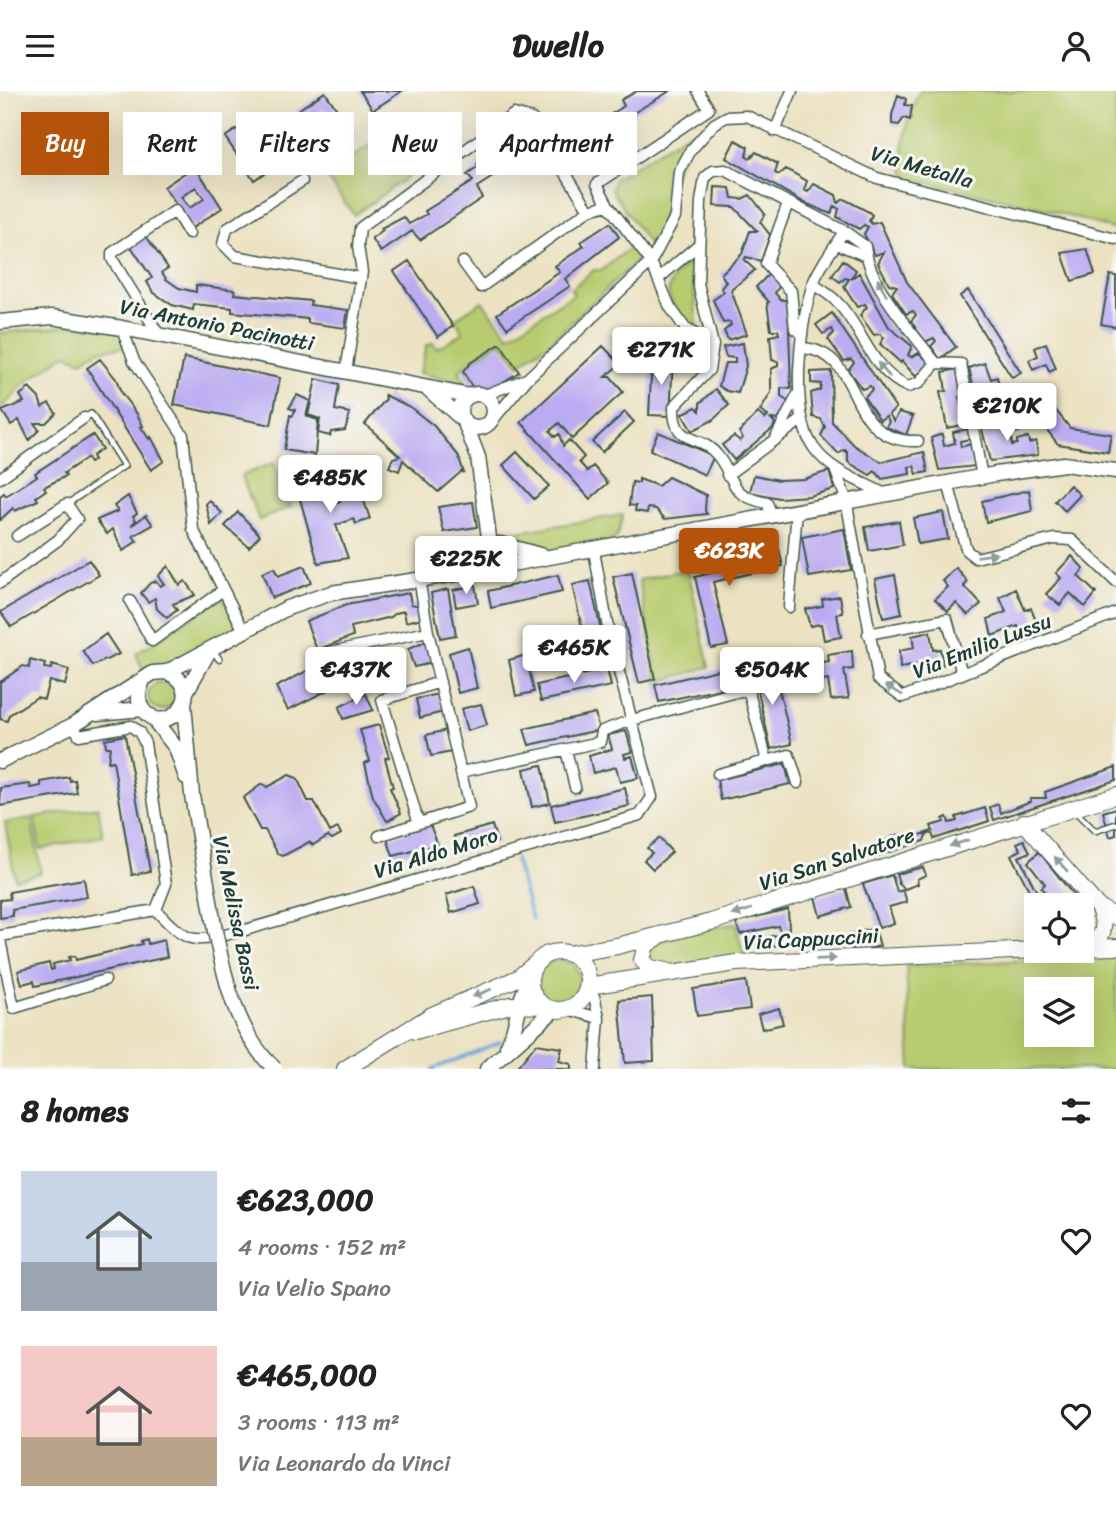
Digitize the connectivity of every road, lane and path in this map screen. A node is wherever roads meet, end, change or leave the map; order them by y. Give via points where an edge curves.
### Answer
1 (698, 91) edge
2 (792, 91) edge
3 (775, 131) junction
4 (302, 181) dead end
5 (788, 203) junction
6 (608, 205) junction
7 (589, 210) junction
8 (844, 231) junction
9 (189, 234) dead end
10 (1116, 239) edge
11 (837, 244) junction
12 (698, 245) junction
13 (866, 256) junction
14 (651, 261) junction
15 (463, 262) dead end
16 (361, 278) junction
17 (658, 279) junction
18 (813, 284) junction
19 (791, 291) junction
20 (810, 297) junction
21 (0, 322) edge
22 (122, 328) junction
23 (802, 333) junction
24 (159, 335) junction
25 (713, 345) junction
26 (802, 348) junction
27 (936, 363) junction
28 (346, 372) junction
29 (528, 378) junction
30 (426, 387) junction
31 (800, 390) junction
32 (477, 395) junction
33 (84, 418) joint
34 (463, 421) junction
35 (800, 421) junction
36 (490, 423) junction
37 (775, 439) junction
38 (918, 441) dead end
39 (478, 457) junction
40 (835, 469) junction
41 (1116, 471) edge
42 (727, 475) junction
43 (982, 477) junction
44 (0, 478) edge
45 (948, 482) junction
46 (885, 494) junction
47 (846, 499) junction
48 (749, 500) junction
49 (67, 504) junction
50 (797, 510) junction
51 (772, 515) junction
52 (753, 519) junction
53 (17, 536) dead end
54 (501, 548) junction
55 (594, 551) junction
56 (548, 557) junction
57 (507, 566) junction
58 (463, 573) junction
59 (419, 578) junction
60 (1116, 582) edge
61 (0, 583) edge
62 (223, 590) junction
63 (130, 601) dead end
64 (789, 607) dead end
65 (1116, 613) edge
66 (243, 629) junction
67 (428, 632) junction
68 (868, 634) junction
69 (330, 652) dead end
70 (215, 653) junction
71 (167, 672) junction
72 (962, 674) junction
73 (440, 682) junction
74 (142, 683) junction
75 (185, 698) junction
76 (146, 713) junction
77 (90, 715) junction
78 (632, 720) junction
79 (67, 728) junction
80 (566, 750) junction
81 (0, 761) edge
82 (767, 761) junction
83 (0, 768) edge
84 (461, 772) junction
85 (718, 774) dead end
86 (798, 783) dead end
87 (575, 787) dead end
88 (192, 795) junction
89 (1116, 795) edge
90 (1071, 808) junction
91 (418, 821) junction
92 (1024, 822) junction
93 (1116, 824) edge
94 (379, 836) dead end
95 (1098, 907) junction
96 (156, 910) junction
97 (1116, 917) edge
98 (666, 932) junction
99 (0, 938) edge
100 (1094, 941) edge
101 (1094, 947) edge
102 (1116, 947) edge
103 (1024, 951) edge
104 (569, 954) junction
105 (541, 959) junction
106 (677, 972) junction
107 (105, 980) dead end
108 (530, 980) junction
109 (4, 981) edge
110 (587, 988) junction
111 (520, 1005) junction
112 (555, 1008) junction
113 (599, 1019) junction
114 (399, 1035) junction
115 (503, 1053) junction
116 (275, 1069) edge
117 (345, 1069) edge
118 (487, 1069) edge
119 (595, 1069) edge

1 - 6 street via 709,109 597,184
2 - 3 street
3 - 10 street, Via Metalla via 877,178
3 - 14 street, Via Metalla via 747,116 726,117 708,131 679,172 676,217
4 - 16 street via 227,229 223,244 234,256
5 - 8 street
5 - 12 street via 725,170 713,171 705,178
5 - 19 street via 766,264
6 - 7 street
6 - 14 street
7 - 15 street via 481,287
7 - 16 street via 532,119 514,114 360,228
8 - 11 street
8 - 13 street via 865,246
9 - 24 street via 175,211 112,253
11 - 13 street
11 - 18 street
12 - 17 street
12 - 25 street via 698,283
27 -> 13 street via 892,307
14 - 17 street
14 - 29 street
16 - 28 street
17 - 25 street via 685,328
18 - 20 street
27 -> 18 street via 919,383 908,387 892,381 836,301
19 - 20 street
19 - 23 street via 795,329
20 - 23 street
21 - 22 street, Via Antonio Pacinotti via 52,317
22 - 24 street, Via Antonio Pacinotti
22 - 62 street via 134,362 183,435 193,529
23 - 26 street
24 - 28 street, Via Antonio Pacinotti
25 - 42 street via 709,370 674,407 674,422 683,436 718,455
26 - 31 street
26 - 38 street via 820,349 836,361 881,433 898,442
27 - 43 street via 961,364
28 - 30 street, Via Antonio Pacinotti
29 - 32 street
29 - 36 street
30 - 32 street, Via Antonio Pacinotti
30 - 34 street
31 - 35 street
31 - 37 street
32 - 34 street via 462,404
32 - 36 street via 495,409
33 - 44 street
33 - 49 lane via 91,414 124,465
34 - 36 street via 478,429
34 - 39 street
35 - 37 street
35 - 40 street via 814,448
36 - 39 street
37 - 42 street
39 - 54 street via 490,530
40 - 46 street
40 - 47 street, Via Emilio Lussu
41 - 43 street via 1064,464
42 - 48 street via 735,491
43 - 45 street
45 - 46 street
45 -> 60 street via 967,551 976,558 1055,539 1072,540
46 - 47 street
47 - 50 street
47 - 68 street, Via Emilio Lussu
48 - 51 street via 767,503
48 - 52 street
49 - 53 street
49 - 61 street via 77,519 58,540
50 - 51 street
50 - 64 street
51 - 52 street
52 - 55 street
54 - 56 street
54 - 57 street via 493,561
54 - 57 street via 516,554
54 - 58 street
55 - 56 street
55 - 78 street, Via Aldo Moro via 609,634
56 - 57 street
57 - 58 street
58 - 59 street
59 - 66 street via 331,593
59 - 67 street
62 - 63 street via 152,641
62 - 66 street
65 - 72 street, Via Emilio Lussu
66 - 70 street
67 - 69 street
67 - 73 street
68 - 72 street via 947,619
72 -> 68 street, Via Emilio Lussu via 903,697 878,679
70 - 71 street
70 - 75 street via 197,667
71 - 74 street via 153,673
71 - 75 street via 180,679
73 - 84 street
73 - 91 street via 382,700
74 - 76 street via 138,696
74 - 77 street
75 - 76 street via 170,718
75 - 88 street, Via Melissa Bassi
76 - 77 street via 110,709
76 - 88 street, Via Melissa Bassi via 176,748
77 - 79 street
78 - 80 street via 602,731 600,742
78 - 82 street via 748,689
78 - 96 street, Via Aldo Moro via 652,797 640,814 195,941 176,933
79 - 81 street
79 - 83 street
79 - 96 street via 79,735 131,726 145,743 166,884
80 - 84 street
80 - 87 street
82 - 85 street
82 - 86 street via 789,755
84 - 91 street via 469,807
88 - 116 street, Via Melissa Bassi, bridge via 215,931 235,1009 252,1042
89 - 90 main road, Via San Salvatore
90 - 92 main road, Via San Salvatore
90 - 93 lane via 1095,831
91 - 94 street
95 -> 92 main road
92 -> 98 main road, Via San Salvatore via 724,918
95 - 97 main road
95 - 100 main road via 1104,932
96 - 99 street
98 - 104 main road, Via San Salvatore
98 - 106 main road via 646,945 642,960 650,968
99 - 109 street
101 - 102 main road
106 -> 103 main road, Via Cappuccini via 736,963
104 - 105 main road via 554,953
104 - 110 main road via 584,967
105 - 108 main road
105 -> 114 main road via 518,978 432,1015
106 - 110 main road, Via Cappuccini
107 - 109 street via 14,1008
108 - 111 street
108 - 112 main road via 532,992
110 - 112 main road via 579,1002
110 - 113 street via 594,996
111 - 112 main road
111 - 114 main road
111 - 115 street via 515,1032
112 - 113 street
112 - 115 street
113 - 119 street
114 - 117 main road
115 - 118 street

